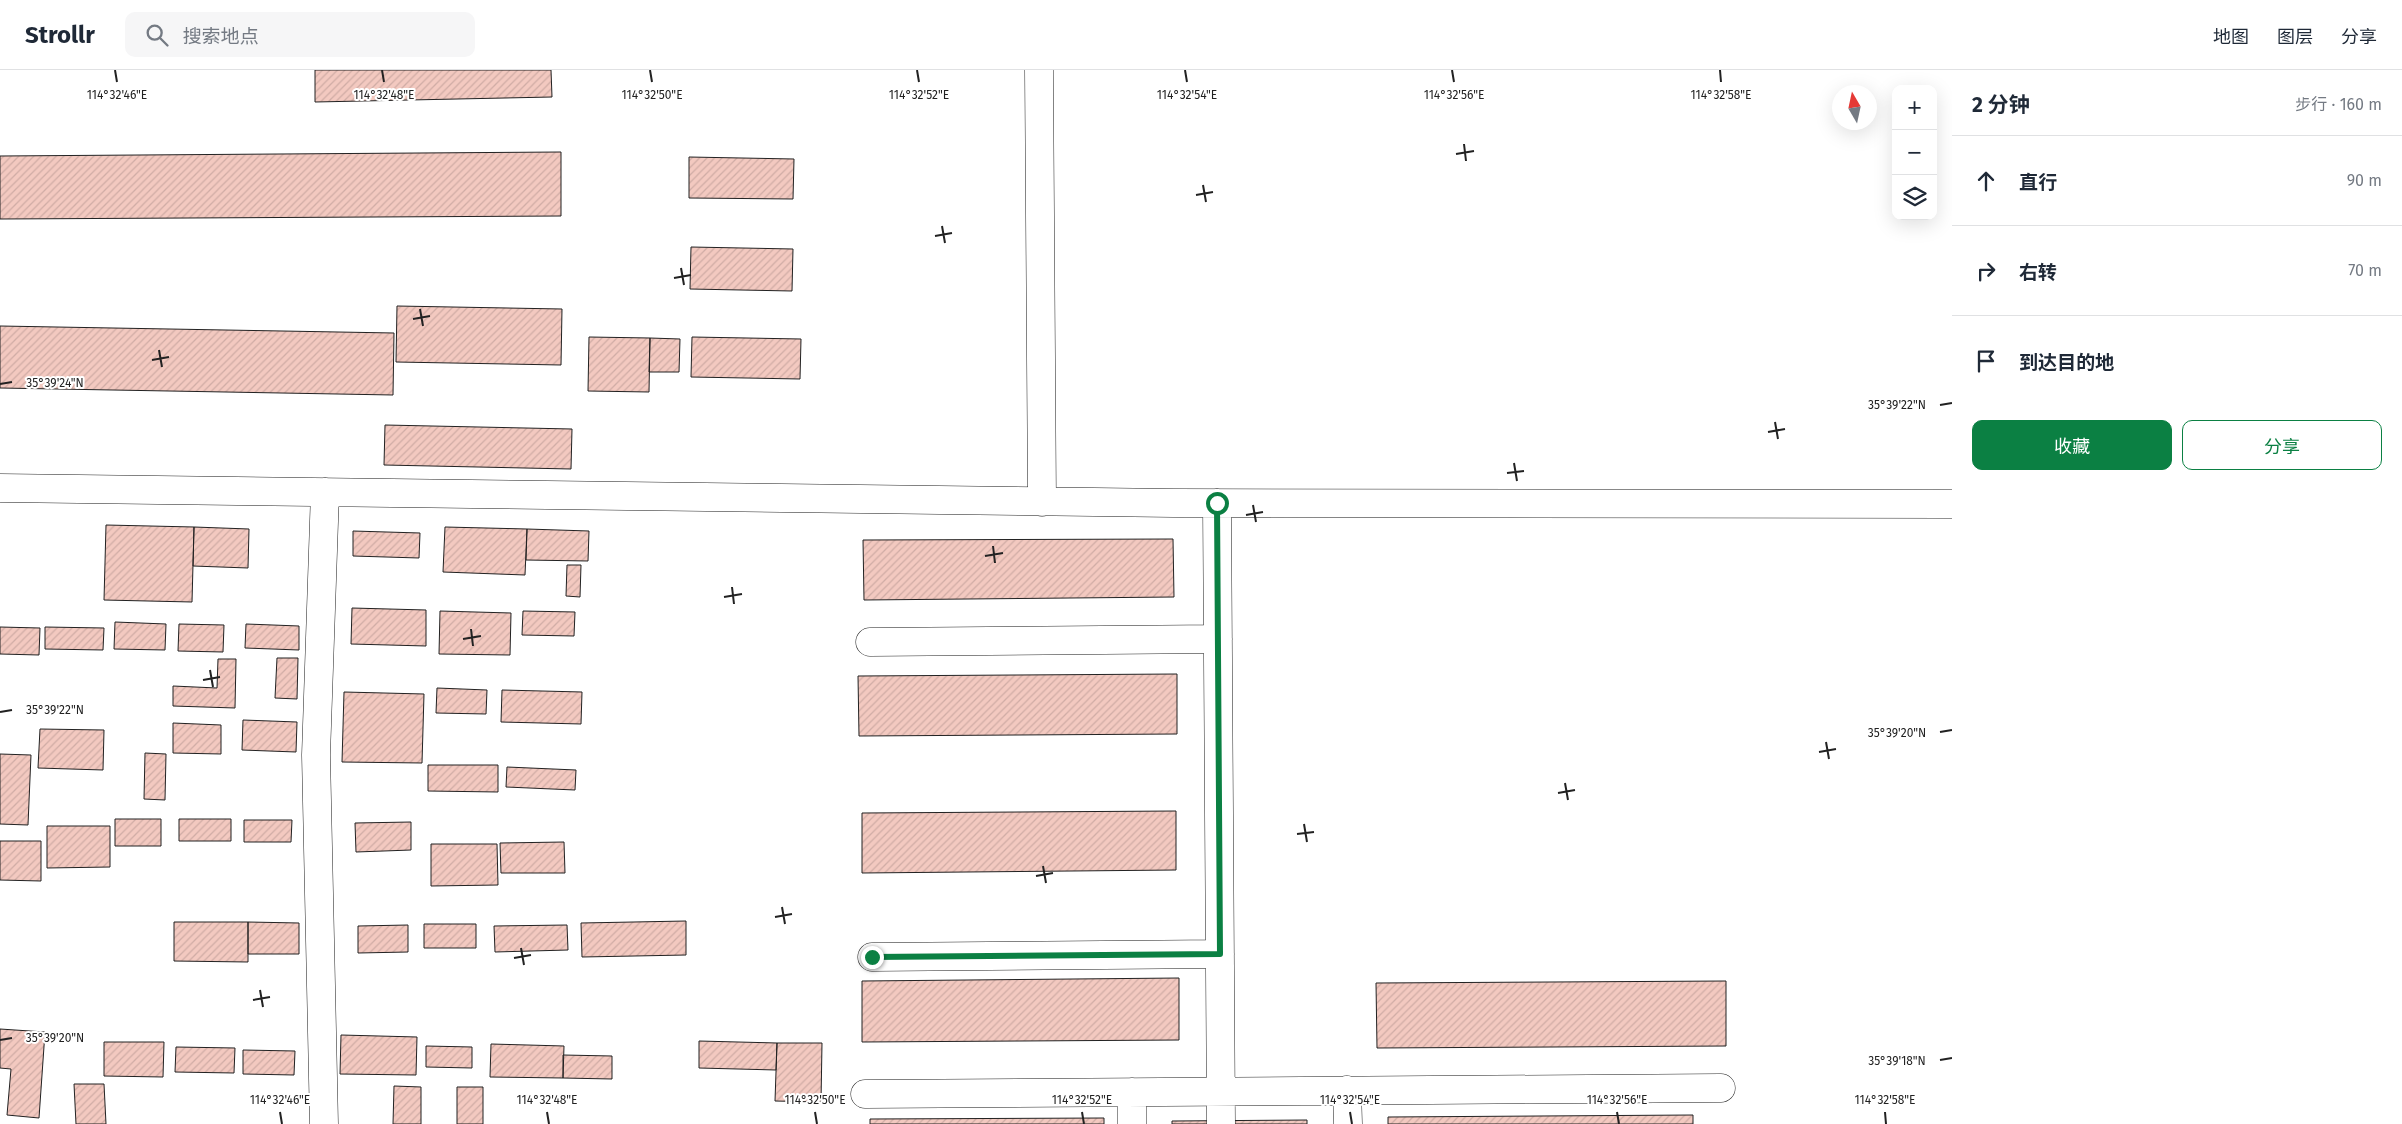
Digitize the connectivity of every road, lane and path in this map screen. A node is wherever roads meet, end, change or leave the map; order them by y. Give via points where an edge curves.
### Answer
1 (1039, 70) edge
2 (0, 488) edge
3 (325, 492) junction
4 (1042, 502) junction
5 (1217, 503) junction
6 (1952, 504) edge
7 (1218, 639) junction
8 (870, 642) dead end
9 (1220, 954) junction
10 (872, 957) dead end
11 (1721, 1088) dead end
12 (1348, 1090) junction
13 (1221, 1091) junction
14 (1132, 1092) junction
15 (865, 1094) dead end
16 (324, 1124) edge
17 (1132, 1124) edge
18 (1221, 1124) edge
19 (1348, 1124) edge

1 - 4 street
2 - 3 street
3 - 4 street
3 - 16 street via 316,755
4 - 5 street
5 - 6 street
5 - 7 street
7 - 8 street
7 - 9 street
9 - 10 street
9 - 13 street
11 - 12 street
12 - 13 street
12 - 19 street
13 - 14 street
13 - 18 street
14 - 15 street
14 - 17 street

